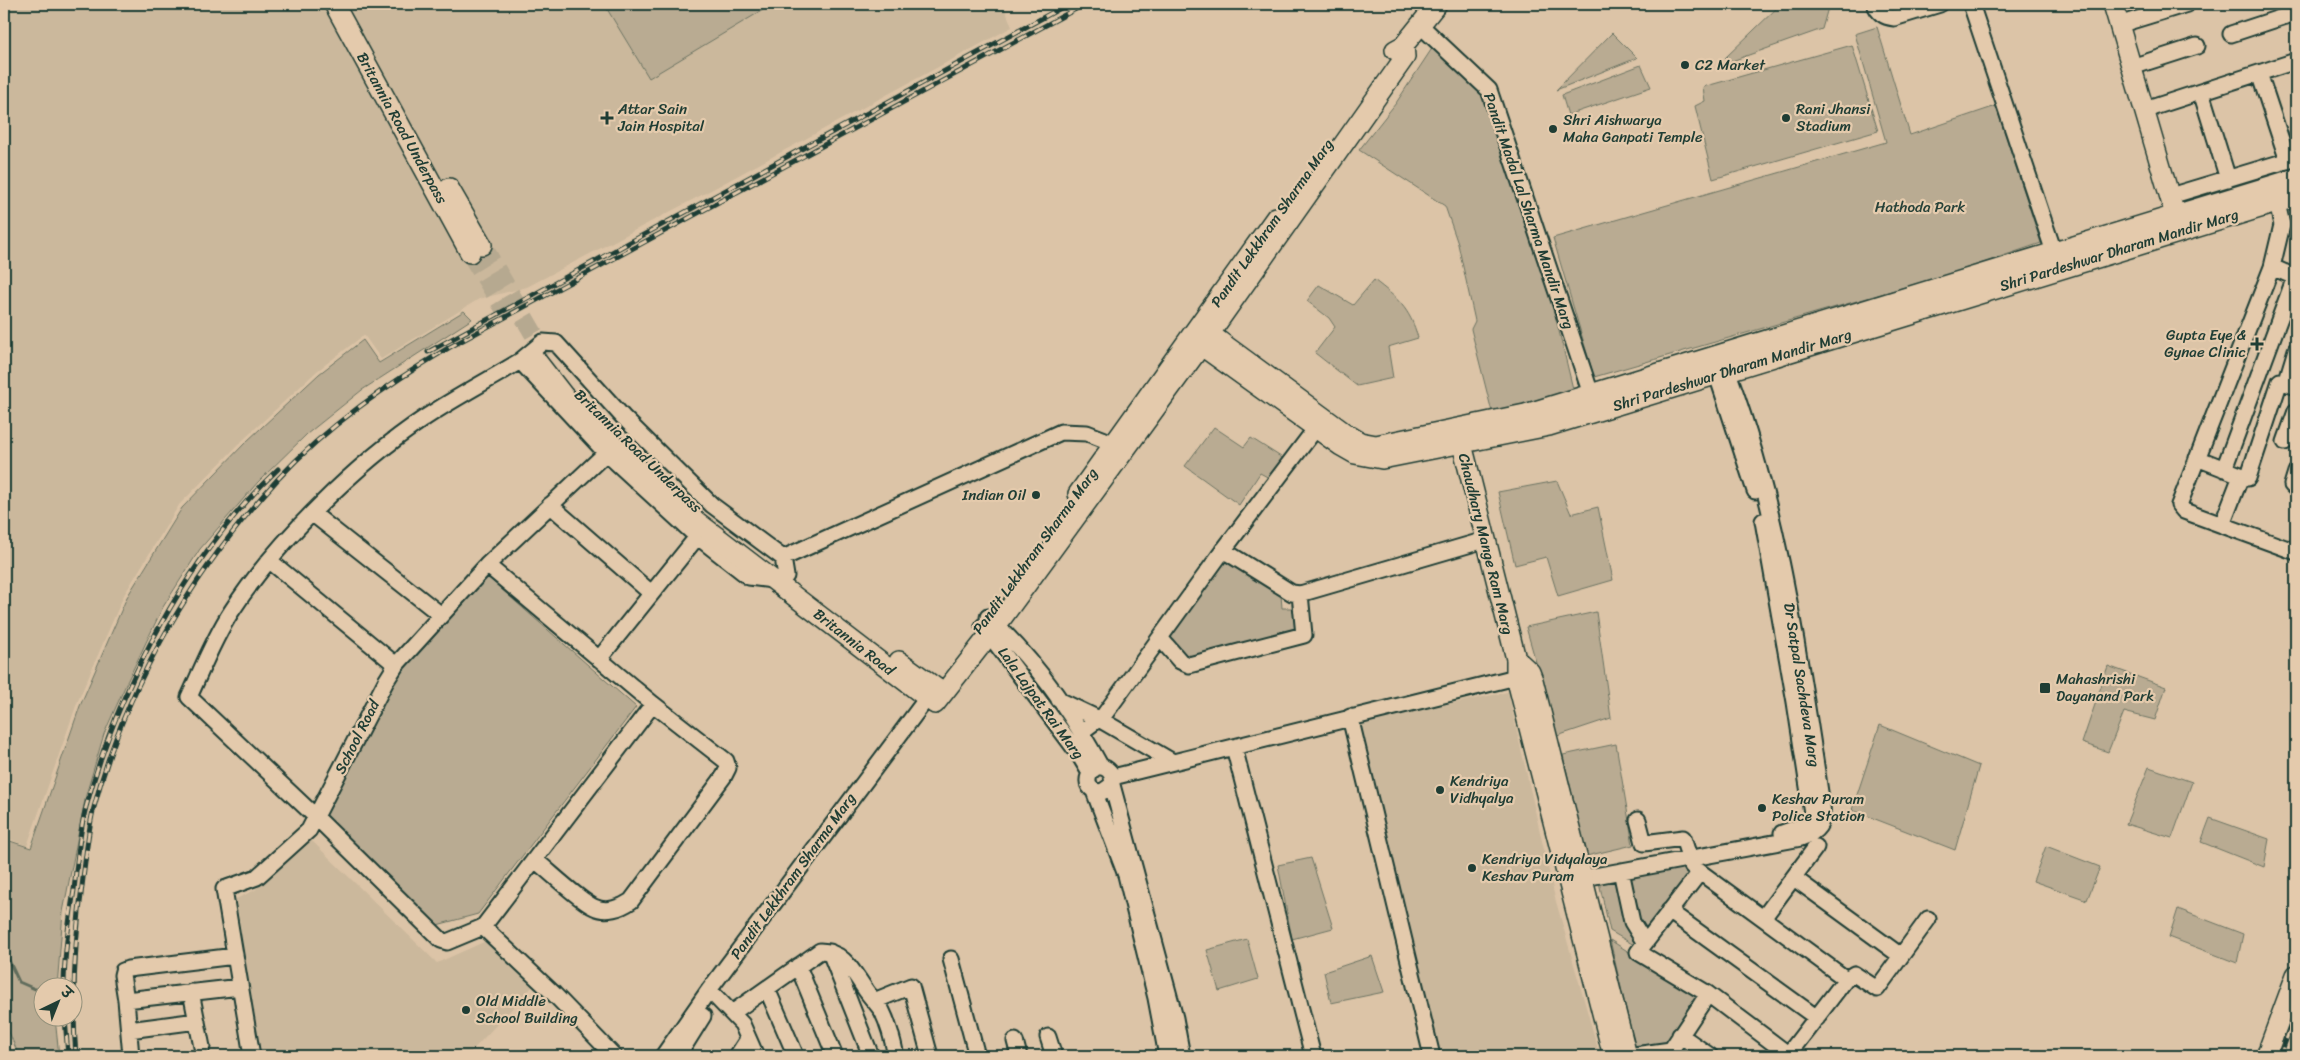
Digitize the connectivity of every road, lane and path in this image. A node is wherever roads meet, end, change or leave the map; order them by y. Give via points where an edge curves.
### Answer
1 (334, 4) edge
2 (345, 4) edge
3 (1437, 4) edge
4 (1875, 4) edge
5 (1940, 4) edge
6 (1971, 4) edge
7 (2113, 4) edge
8 (2122, 4) edge
9 (2187, 4) edge
10 (2295, 11) edge
11 (2128, 22) junction
12 (1420, 25) junction
13 (2231, 34) dead end
14 (2197, 46) dead end
15 (2296, 61) edge
16 (2141, 64) junction
17 (2259, 73) junction
18 (2201, 92) junction
19 (2154, 107) junction
20 (2292, 160) edge
21 (2296, 178) edge
22 (2228, 179) junction
23 (2275, 194) junction
24 (2296, 197) edge
25 (2182, 215) junction
26 (2054, 252) junction
27 (2272, 267) junction
28 (1200, 336) junction
29 (2296, 350) edge
30 (534, 359) junction
31 (1719, 364) junction
32 (2232, 367) junction
33 (2259, 375) junction
34 (2288, 383) edge
35 (1591, 394) junction
36 (2296, 410) edge
37 (1316, 428) junction
38 (1460, 436) junction
39 (2285, 442) dead end
40 (1113, 443) junction
41 (1438, 449) junction
42 (606, 453) junction
43 (2197, 458) junction
44 (2224, 468) junction
45 (1468, 470) junction
46 (2296, 472) edge
47 (2241, 476) junction
48 (2296, 489) edge
49 (550, 505) junction
50 (312, 513) junction
51 (2222, 525) junction
52 (697, 537) junction
53 (1485, 540) junction
54 (1223, 550) junction
55 (2296, 552) edge
56 (270, 561) junction
57 (487, 565) junction
58 (781, 571) junction
59 (651, 593) junction
60 (1300, 594) junction
61 (441, 615) junction
62 (990, 625) junction
63 (1160, 638) junction
64 (599, 659) junction
65 (396, 665) junction
66 (1516, 668) junction
67 (935, 695) junction
68 (1058, 700) junction
69 (652, 704) junction
70 (1350, 717) junction
71 (1100, 719) junction
72 (1081, 732) junction
73 (1234, 747) junction
74 (1174, 762) junction
75 (1104, 775) junction
76 (316, 817) junction
77 (1638, 820) dead end
78 (1816, 847) dead end
79 (1688, 855) junction
80 (535, 860) junction
81 (1621, 871) junction
82 (1700, 872) junction
83 (1574, 875) junction
84 (1794, 878) junction
85 (1669, 911) junction
86 (1764, 917) junction
87 (1928, 920) dead end
88 (483, 927) junction
89 (1645, 943) junction
90 (830, 952) junction
91 (235, 956) junction
92 (1901, 956) junction
93 (951, 959) dead end
94 (798, 966) junction
95 (2296, 975) edge
96 (1846, 979) junction
97 (240, 987) junction
98 (767, 989) junction
99 (191, 992) junction
100 (1708, 994) junction
101 (715, 996) junction
102 (126, 1000) junction
103 (874, 1001) junction
104 (732, 1013) junction
105 (1817, 1018) junction
106 (197, 1022) junction
107 (129, 1030) junction
108 (1680, 1035) junction
109 (1048, 1037) dead end
110 (748, 1039) junction
111 (1015, 1041) dead end
112 (202, 1047) dead end
113 (131, 1056) edge
114 (252, 1056) edge
115 (614, 1056) edge
116 (663, 1056) edge
117 (678, 1056) edge
118 (737, 1056) edge
119 (756, 1056) edge
120 (796, 1056) edge
121 (835, 1056) edge
122 (871, 1056) edge
123 (896, 1056) edge
124 (930, 1056) edge
125 (977, 1056) edge
126 (1019, 1056) edge
127 (1054, 1056) edge
128 (1168, 1056) edge
129 (1182, 1056) edge
130 (1312, 1056) edge
131 (1432, 1056) edge
132 (1613, 1056) edge
133 (1627, 1056) edge
134 (1710, 1056) edge
135 (1788, 1056) edge
136 (2266, 1056) edge

1 - 2 main road, Britannia Road Underpass via 476,249
3 - 12 main road, Pandit Lekkhram Sharma Marg
4 - 5 street via 1886,18
6 - 26 street
7 - 25 main road
8 - 11 main road
9 - 11 street
10 - 13 street
11 - 16 main road
12 - 28 main road, Pandit Lekkhram Sharma Marg via 1404,45 1396,49
12 - 35 street, Pandit Madal Lal Sharma Mandir Marg via 1489,90
14 - 16 street
15 - 17 street
16 - 19 main road
17 - 18 street
17 - 20 street
18 - 19 street
18 - 22 street
19 - 25 main road
20 - 22 street
21 - 23 main road, Shri Pardeshwar Dharam Mandir Marg
22 - 25 street
23 - 24 main road, Shri Pardeshwar Dharam Mandir Marg
23 - 25 main road, Shri Pardeshwar Dharam Mandir Marg
23 - 27 street via 2282,225
25 - 26 main road, Shri Pardeshwar Dharam Mandir Marg
25 - 31 main road, Shri Pardeshwar Dharam Mandir Marg
26 - 31 main road, Shri Pardeshwar Dharam Mandir Marg
27 - 32 street
27 - 33 street via 2295,277
28 - 37 main road, Shri Pardeshwar Dharam Mandir Marg
28 - 38 main road, Shri Pardeshwar Dharam Mandir Marg via 1360,442 1376,445
28 - 40 main road, Pandit Lekkhram Sharma Marg
28 - 62 main road, Pandit Lekkhram Sharma Marg
29 - 34 street
30 - 42 street
30 - 50 street via 425,418 360,468
30 - 58 main road, Britannia Road Underpass via 564,396 678,507
30 - 58 street via 543,342 556,343 623,417
31 - 35 main road, Shri Pardeshwar Dharam Mandir Marg
31 - 38 main road, Shri Pardeshwar Dharam Mandir Marg via 1549,426
31 - 79 street, Dr Satpal Sachdeva Marg via 1751,439 1779,545 1823,816 1814,833 1801,838
32 - 33 street
32 - 43 street
33 - 34 street
33 - 44 street
34 - 47 street via 2250,475 2248,478
35 - 38 main road, Shri Pardeshwar Dharam Mandir Marg
36 - 39 street
37 - 41 main road, Shri Pardeshwar Dharam Mandir Marg via 1353,453 1368,458
37 - 54 street
38 - 41 main road, Shri Pardeshwar Dharam Mandir Marg
38 - 45 main road, Chaudhary Mange Ram Marg
40 - 58 street via 1087,433 1062,432
40 - 62 main road, Pandit Lekkhram Sharma Marg
41 - 45 main road
42 - 49 street, School Road
42 - 52 street
43 - 44 street
43 - 51 street via 2178,505 2184,511
44 - 47 street
45 - 53 main road, Chaudhary Mange Ram Marg
46 - 48 street via 2292,485
47 - 51 street
49 - 57 street, School Road
49 - 59 street
50 - 56 street
50 - 61 street
51 - 55 street
52 - 58 street via 749,577
52 - 59 street
53 - 60 street
53 - 66 main road, Chaudhary Mange Ram Marg
54 - 60 street via 1292,593
54 - 63 street
56 - 65 street
56 - 76 street via 230,612 189,697
57 - 61 street, School Road
57 - 64 street
58 - 67 main road, Britannia Road
59 - 64 street
60 - 63 street via 1304,636 1189,665 1180,661
61 - 65 street, School Road
62 - 67 main road, Pandit Lekkhram Sharma Marg
62 - 68 street, Lala Lajpat Rai Marg
62 - 75 street, Lala Lajpat Rai Marg
63 - 71 street
64 - 69 street
65 - 76 street, School Road
66 - 70 street
66 - 83 main road, Chaudhary Mange Ram Marg
67 - 101 street
67 - 116 street, Pandit Lekkhram Sharma Marg via 709,990
68 - 71 street
68 - 72 street, Lala Lajpat Rai Marg
69 - 80 street
69 - 80 street via 726,761 728,768 631,901 618,908 593,907
70 - 73 street
70 - 131 street
71 - 72 street
71 - 74 street
72 - 75 street, Lala Lajpat Rai Marg
73 - 74 street
73 - 130 street
74 - 75 street
75 - 128 street via 1102,792 1094,791 1126,875
75 - 129 street via 1175,1018
76 - 88 street via 441,940 456,940
76 - 91 street, School Road via 309,830 257,877 224,889
77 - 79 street via 1644,843 1683,838
78 - 84 street
79 - 81 street, Dr Satpal Sachdeva Marg
79 - 82 street via 1692,866
79 - 83 street
80 - 88 street
81 - 83 street, Dr Satpal Sachdeva Marg
81 - 89 street via 1632,922
82 - 85 street
82 - 86 street
83 - 132 main road, Chaudhary Mange Ram Marg
83 - 133 main road, Chaudhary Mange Ram Marg
84 - 86 street
84 - 92 street
85 - 89 street
85 - 105 street
86 - 96 street
87 - 92 street
88 - 115 street
89 - 100 street via 1638,952
90 - 94 street via 820,951
90 - 103 street via 849,964
90 - 122 street
91 - 97 street, School Road
91 - 102 street via 123,971
92 - 96 street via 1877,989 1854,974
93 - 125 street
94 - 98 street
94 - 121 street
95 - 136 main road
96 - 105 street
97 - 99 street
97 - 114 street, School Road
98 - 104 street
98 - 120 street
99 - 102 street
99 - 106 street
100 - 108 street
100 - 135 street
101 - 104 street
101 - 117 street
102 - 107 street
103 - 123 street via 881,1010
103 - 124 street via 910,986
104 - 110 street via 742,1024
105 - 135 street
106 - 107 street
106 - 112 street
107 - 113 street
108 - 133 street via 1671,1050
108 - 134 street
109 - 127 street
110 - 118 street
110 - 119 street
111 - 126 street

